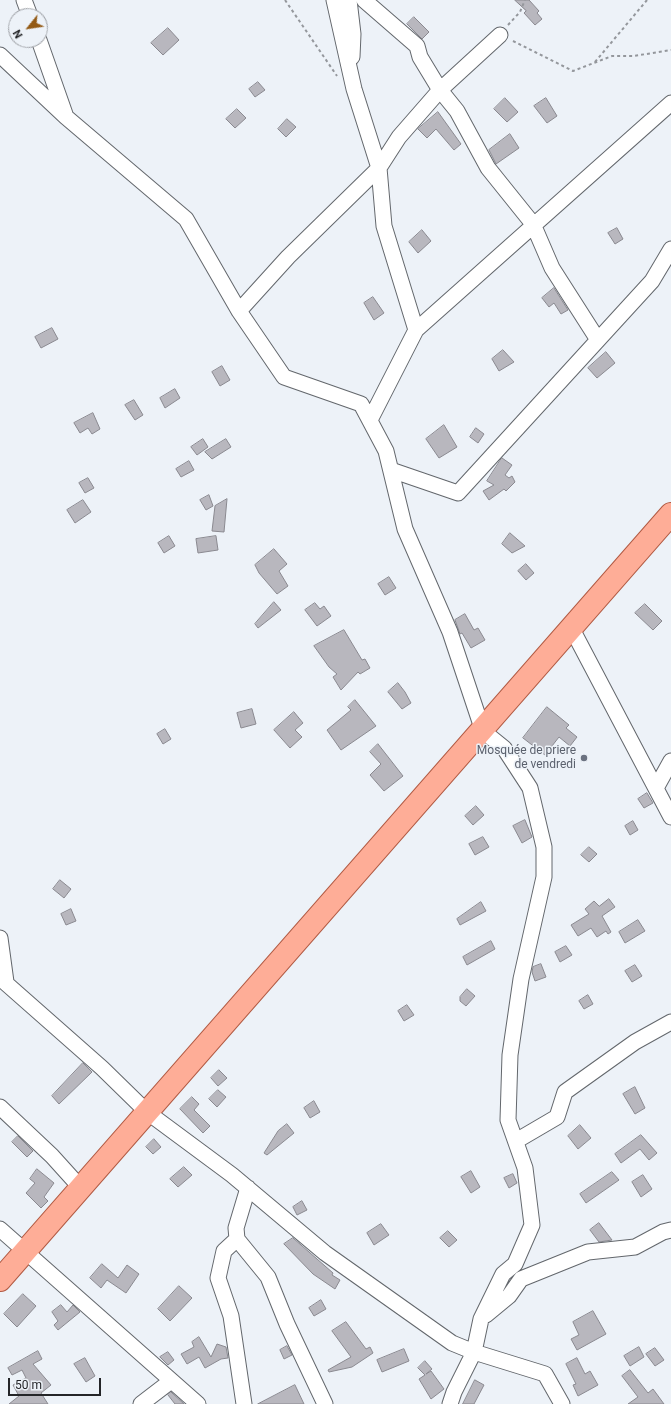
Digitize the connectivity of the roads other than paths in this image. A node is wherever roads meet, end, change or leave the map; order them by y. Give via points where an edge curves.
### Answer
1 (334, 0) edge
2 (349, 0) edge
3 (364, 0) edge
4 (500, 35) road end
5 (42, 48) edge
6 (0, 55) edge
7 (344, 77) junction
8 (440, 90) junction
9 (671, 103) edge
10 (66, 117) junction
11 (379, 168) junction
12 (533, 224) junction
13 (671, 249) edge
14 (239, 311) junction
15 (416, 330) junction
16 (598, 340) junction
17 (370, 420) junction
18 (391, 470) junction
19 (671, 514) edge
20 (572, 629) junction
21 (483, 731) junction
22 (671, 761) edge
23 (656, 788) junction
24 (671, 817) edge
25 (0, 938) edge
26 (3, 980) edge
27 (671, 1022) edge
28 (0, 1107) edge
29 (147, 1112) junction
30 (516, 1141) junction
31 (80, 1187) junction
32 (248, 1188) junction
33 (0, 1229) edge
34 (671, 1230) edge
35 (237, 1239) junction
36 (25, 1251) junction
37 (0, 1280) edge
38 (481, 1319) junction
39 (474, 1352) junction
40 (171, 1381) junction
41 (141, 1404) edge
42 (198, 1404) edge
43 (244, 1404) edge
44 (325, 1404) edge
45 (450, 1404) edge
46 (562, 1404) edge

1 - 7 street
2 - 7 street via 353,34
3 - 8 street via 417,46 420,57
4 - 8 street
5 - 10 street
6 - 10 street
7 - 11 street
8 - 11 street via 399,138
8 - 12 street via 457,111 488,168
9 - 12 street
10 - 14 street via 186,219
11 - 14 street via 288,257
11 - 15 street via 384,226
12 - 15 street
12 - 16 street via 552,268
13 - 16 street via 652,281
14 - 17 street via 284,377 361,404
15 - 17 street
16 - 18 street via 458,493
17 - 18 street via 386,451
18 - 21 street via 405,529 450,632
19 - 20 main road
20 - 21 main road
20 - 23 street
21 - 29 main road
21 - 30 street via 504,748 530,788 544,847 544,877 521,979 510,1055 508,1120
22 - 23 street
23 - 24 street
25 - 26 street
26 - 29 street via 102,1068
27 - 30 street via 635,1042 565,1092 557,1117
28 - 31 street via 52,1156
29 - 31 main road
29 - 32 street
30 - 38 street via 525,1168 532,1225 515,1264 503,1274
31 - 36 main road
32 - 35 street via 236,1228
32 - 39 street via 325,1253 452,1343
33 - 36 street
34 - 38 street via 635,1248 588,1252 521,1279 509,1296
35 - 43 street via 224,1251 218,1278 231,1316
35 - 44 street via 268,1277
36 - 37 main road
36 - 40 street
38 - 39 street
39 - 45 street
39 - 46 street via 545,1374
40 - 41 street
40 - 42 street

